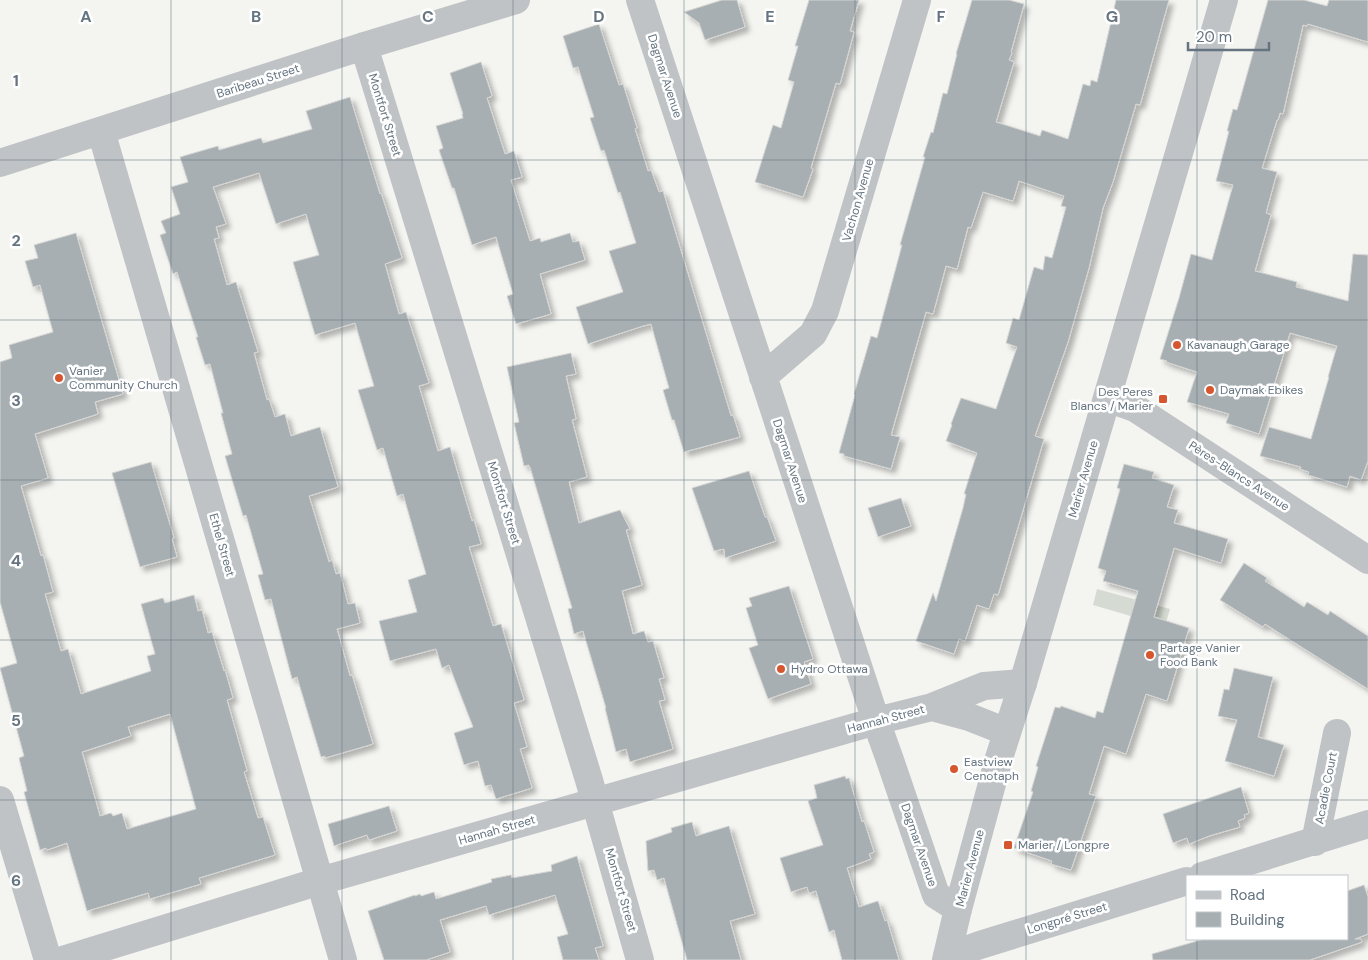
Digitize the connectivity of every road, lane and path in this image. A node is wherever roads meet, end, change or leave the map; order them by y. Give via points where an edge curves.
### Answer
1 (516, 0) edge
2 (640, 0) edge
3 (918, 0) edge
4 (1224, 0) edge
5 (364, 46) junction
6 (101, 131) junction
7 (0, 163) edge
8 (763, 377) junction
9 (1107, 398) junction
10 (1368, 560) edge
11 (1023, 683) junction
12 (932, 707) junction
13 (876, 721) junction
14 (1007, 732) junction
15 (1337, 734) dead end
16 (0, 800) edge
17 (596, 802) junction
18 (1368, 824) edge
19 (1315, 842) junction
20 (1205, 875) edge
21 (320, 881) junction
22 (1186, 881) edge
23 (958, 910) junction
24 (947, 958) edge
25 (48, 960) edge
26 (63, 960) edge
27 (343, 960) edge
28 (640, 960) edge

1 - 5 street, Baribeau Street
2 - 8 street, Dagmar Avenue
3 - 8 street, Vachon Avenue via 825,311 813,334
4 - 9 street, Marier Avenue
5 - 6 street, Baribeau Street
5 - 17 street, Montfort Street
6 - 7 street, Baribeau Street
6 - 21 street, Ethel Street
8 - 13 street, Dagmar Avenue
9 - 10 street, Pères-Blancs Avenue via 1135,408
9 - 11 street, Marier Avenue
11 - 12 street, Hannah Street via 984,686
11 - 14 street, Marier Avenue
12 - 13 street, Hannah Street
12 - 14 street, Hannah Street via 970,717
13 - 17 street, Hannah Street
13 - 23 street, Dagmar Avenue via 936,895
14 - 23 street, Marier Avenue
15 - 19 street, Acadie Court
16 - 25 street
17 - 21 street, Hannah Street
17 - 28 street, Montfort Street
18 - 19 street
19 - 20 street
21 - 26 street, Hannah Street
21 - 27 street, Ethel Street
22 - 24 street, Longpré Street
23 - 24 street, Marier Avenue

